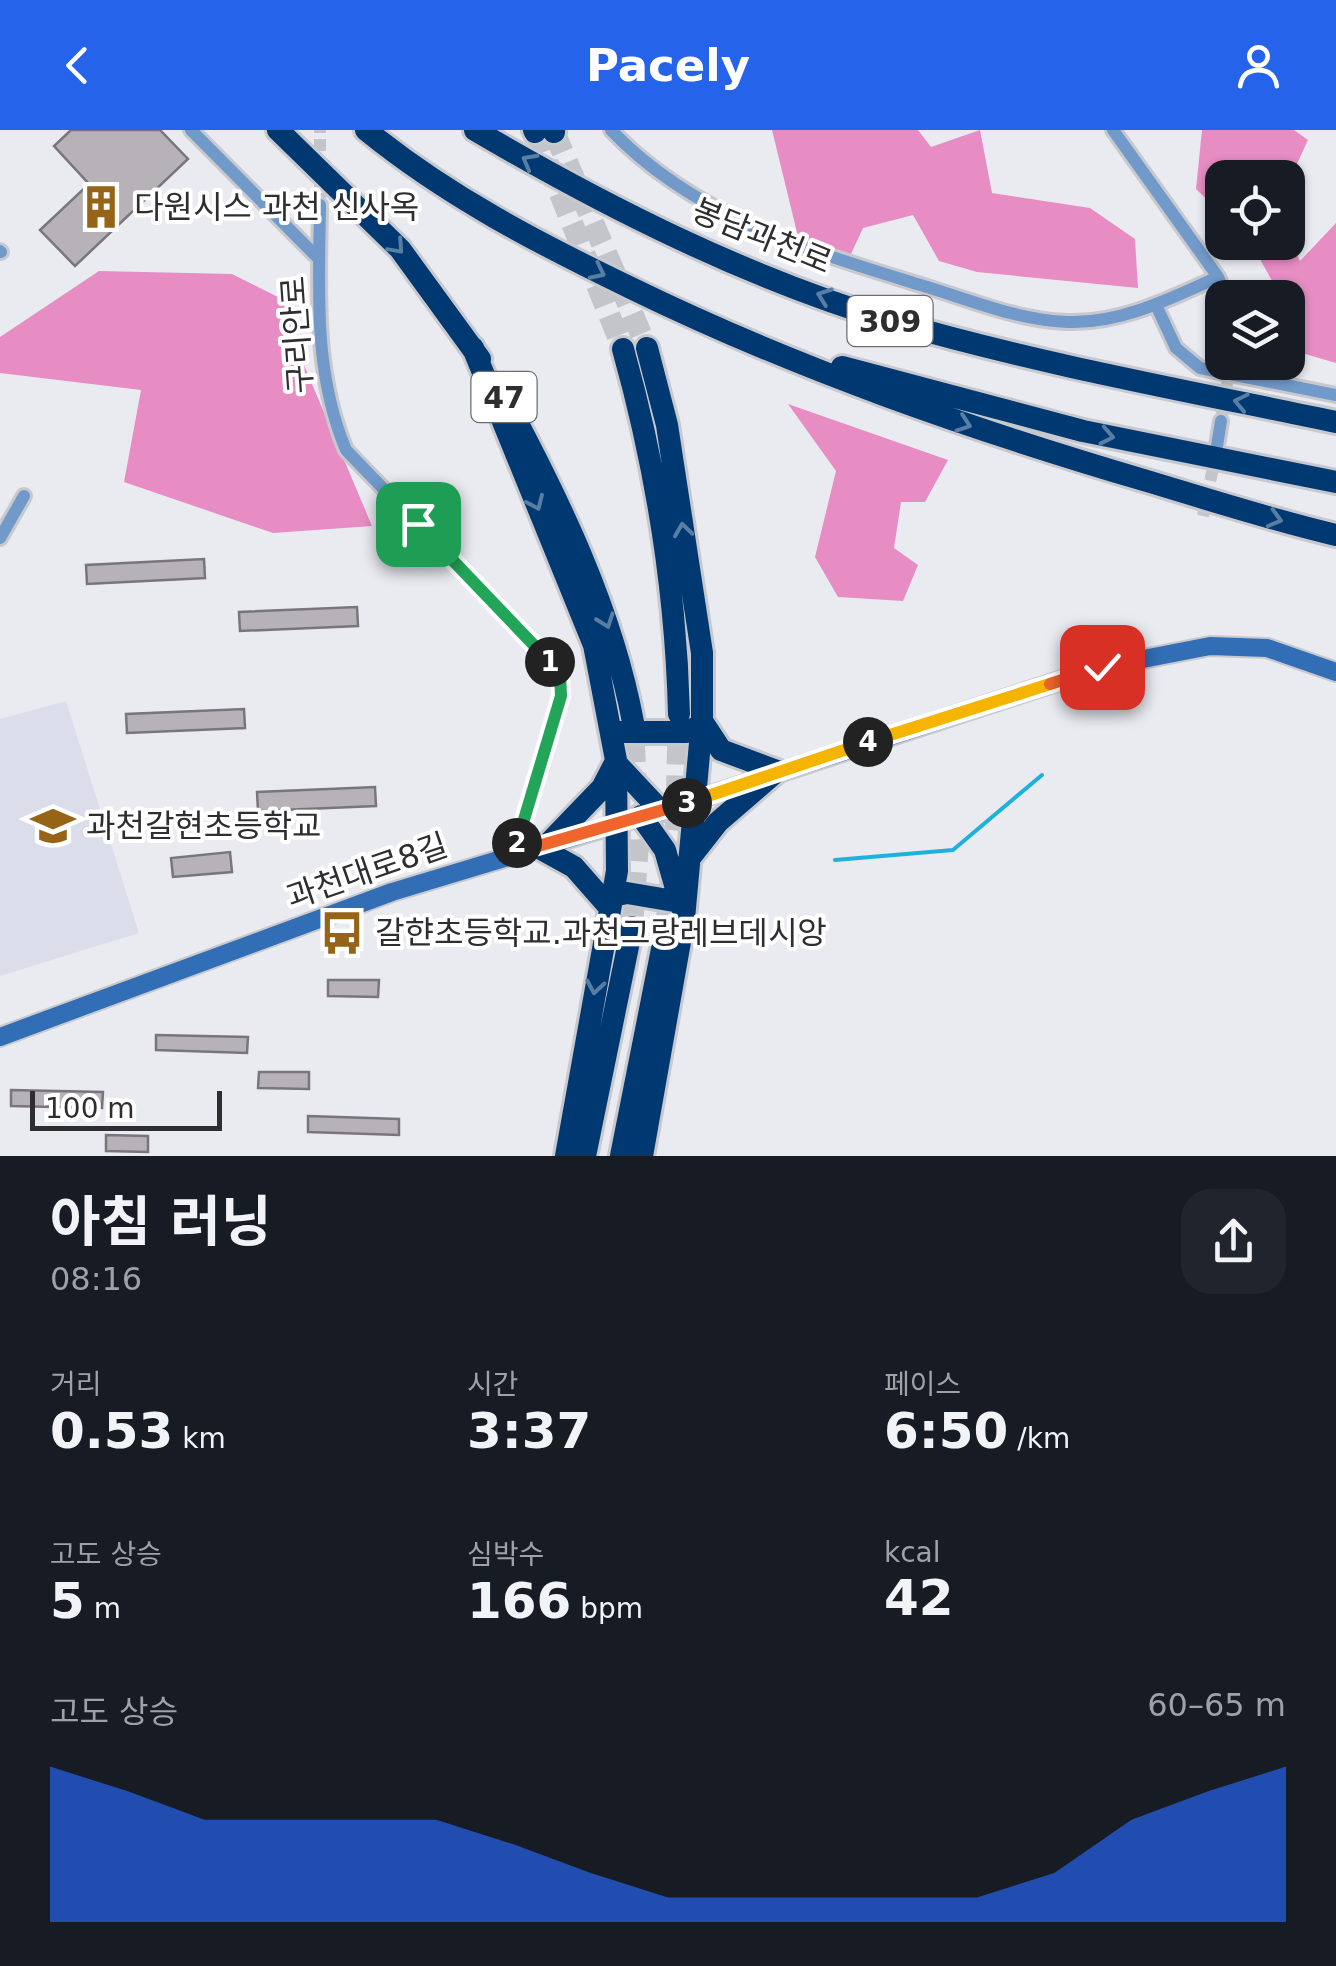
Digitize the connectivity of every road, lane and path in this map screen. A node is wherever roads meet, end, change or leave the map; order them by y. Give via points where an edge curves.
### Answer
1 (191, 130) edge
2 (278, 130) edge
3 (366, 130) edge
4 (475, 130) edge
5 (611, 130) edge
6 (1114, 130) edge
7 (320, 205) tunnel mouth
8 (320, 259) junction
9 (1218, 277) junction
10 (1219, 280) edge
11 (1156, 305) junction
12 (710, 326) junction
13 (647, 348) tunnel mouth
14 (623, 349) tunnel mouth
15 (1336, 395) edge
16 (1222, 421) tunnel mouth
17 (1336, 422) edge
18 (1217, 446) tunnel mouth
19 (1336, 482) edge
20 (24, 496) dead end
21 (1336, 536) edge
22 (0, 538) edge
23 (1336, 672) edge
24 (694, 720) junction
25 (622, 725) junction
26 (616, 762) junction
27 (776, 771) junction
28 (692, 801) junction
29 (640, 816) junction
30 (533, 847) junction
31 (689, 859) junction
32 (611, 902) junction
33 (676, 917) junction
34 (632, 927) tunnel mouth
35 (0, 1038) edge
36 (566, 1156) edge
37 (585, 1156) edge
38 (621, 1156) edge
39 (642, 1156) edge

1 - 8 street
2 -> 25 highway, 47 via 400,249 473,348
3 -> 12 highway, 309 via 542,245
17 -> 4 highway, 봉담과천로 / 309 via 891,321 664,232
5 - 11 street via 719,211 844,262 1022,317 1102,320
6 - 9 street
7 - 8 street, 구리안로
8 - 30 street, 구리안로 via 322,366 346,450 560,672
9 - 10 street
9 - 11 street
11 - 15 street via 1176,348 1200,368
12 -> 19 highway, 309 via 1010,414
12 -> 21 highway via 958,422
24 -> 13 highway via 702,653 667,425
14 - 24 highway
16 - 18 street
20 - 22 street
23 - 27 street, 과천대로8길 via 1267,648 1210,646 1154,655
24 - 25 highway via 686,732 623,734
24 - 27 highway via 721,750
24 - 28 highway
25 - 26 highway
26 - 29 highway
26 - 29 highway
26 - 30 highway via 602,788
27 - 28 street, 과천대로8길
27 - 31 highway via 718,822
28 - 29 street, 과천대로8길
28 - 31 highway
29 - 30 street, 과천대로8길
29 - 32 highway
29 - 33 highway via 665,850
30 - 32 highway via 574,867
30 - 35 street, 과천대로8길 via 392,892
31 - 33 highway
32 - 33 highway via 627,893
32 -> 36 highway
33 - 38 highway
33 - 39 highway
34 - 37 highway

